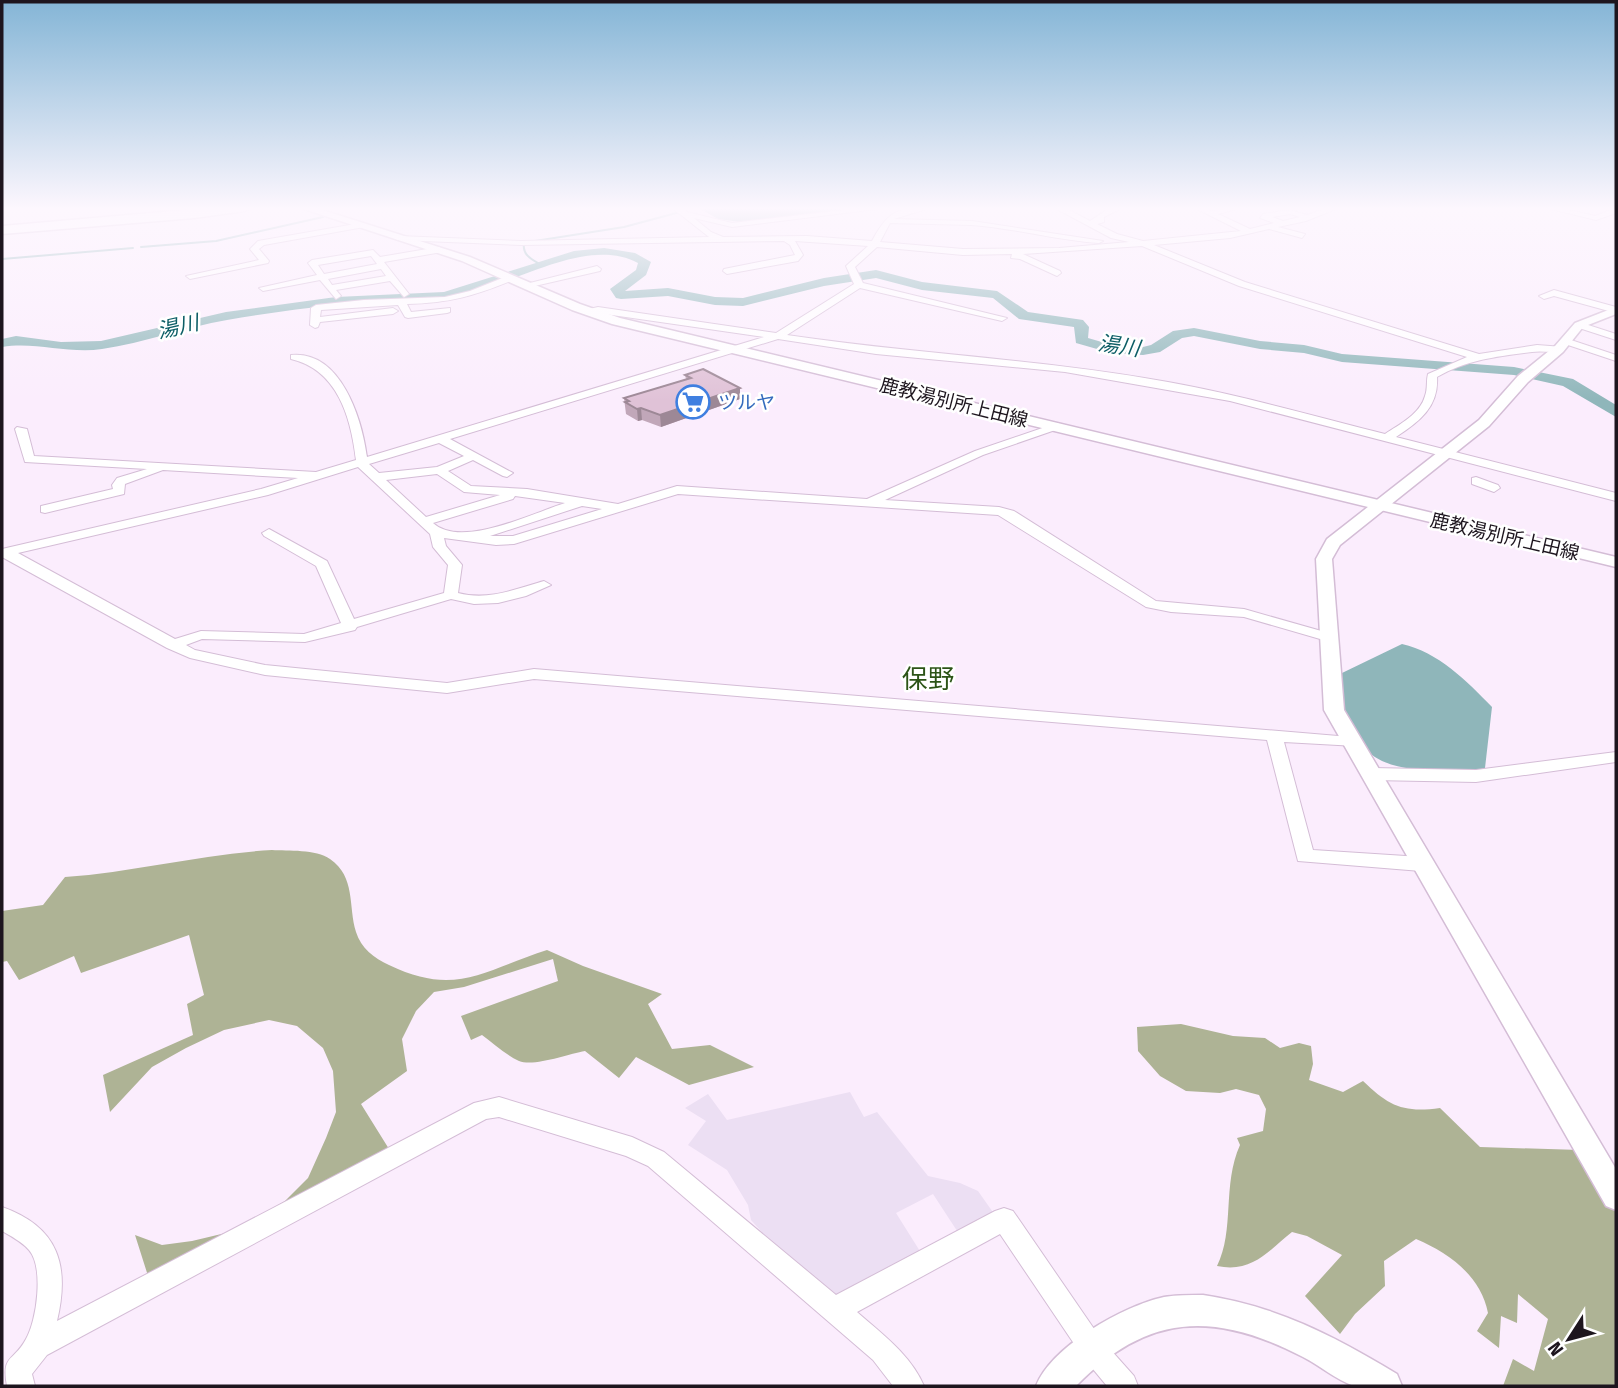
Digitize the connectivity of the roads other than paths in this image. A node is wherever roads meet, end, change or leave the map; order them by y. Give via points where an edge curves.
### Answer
1 (207, 272) edge
2 (317, 272) edge
3 (340, 272) edge
4 (388, 272) edge
5 (495, 272) edge
6 (585, 272) edge
7 (853, 272) edge
8 (1212, 272) edge
9 (190, 275) dead end
10 (320, 276) junction
11 (506, 276) junction
12 (393, 278) junction
13 (857, 279) junction
14 (526, 285) junction
15 (264, 288) dead end
16 (333, 292) junction
17 (1544, 296) dead end
18 (305, 301) dead end
19 (403, 302) junction
20 (358, 303) junction
21 (1616, 310) edge
22 (588, 312) junction
23 (359, 315) junction
24 (1002, 318) dead end
25 (1579, 325) junction
26 (779, 336) junction
27 (1616, 337) edge
28 (1562, 345) junction
29 (735, 350) junction
30 (295, 356) dead end
31 (1475, 356) junction
32 (1616, 358) edge
33 (1057, 426) junction
34 (21, 429) dead end
35 (1386, 439) junction
36 (442, 440) junction
37 (1444, 453) junction
38 (473, 456) junction
39 (362, 464) junction
40 (167, 467) junction
41 (439, 470) junction
42 (507, 473) dead end
43 (325, 475) junction
44 (377, 477) junction
45 (1476, 481) dead end
46 (1494, 488) dead end
47 (519, 492) junction
48 (1616, 497) edge
49 (583, 501) junction
50 (870, 502) junction
51 (1379, 505) junction
52 (617, 508) junction
53 (44, 509) dead end
54 (424, 522) junction
55 (269, 533) dead end
56 (436, 533) junction
57 (472, 538) junction
58 (4, 553) edge
59 (1616, 562) edge
60 (544, 585) dead end
61 (451, 595) junction
62 (350, 626) junction
63 (1327, 637) junction
64 (172, 645) junction
65 (1274, 736) junction
66 (1350, 742) junction
67 (1616, 757) edge
68 (1371, 774) junction
69 (1421, 864) junction
70 (1616, 1196) edge
71 (2, 1218) edge
72 (833, 1311) junction
73 (38, 1346) junction
74 (1092, 1348) junction
75 (14, 1376) edge
76 (910, 1386) edge
77 (1053, 1386) edge
78 (1125, 1386) edge
79 (1385, 1386) edge

1 - 9 street
2 - 10 street
3 - 10 street
4 - 12 street
5 - 11 main road, 鹿教湯別所上田線
6 - 14 street
7 - 13 street
8 - 31 street
10 - 15 street
10 - 16 street
11 - 14 main road, 鹿教湯別所上田線
11 - 19 street
11 - 19 street via 473,293 445,300 449,310 408,315
12 - 16 street
12 - 19 street
13 - 24 street
13 - 26 street
14 - 22 main road, 鹿教湯別所上田線
16 - 18 street
16 - 19 street
17 - 21 street via 1554,293
19 - 20 street
19 - 23 street
20 - 23 street
20 - 23 street via 316,308 315,323
21 - 25 street
22 - 26 street
22 - 29 main road, 鹿教湯別所上田線
25 - 27 street
25 - 28 street
26 - 29 street
26 - 35 street via 920,356 1014,362 1168,385
28 - 31 street
28 - 32 street
28 - 37 street via 1527,375 1484,423
29 - 33 main road, 鹿教湯別所上田線
29 - 36 street
30 - 39 street via 328,374 352,415
31 - 35 street via 1432,376 1423,414
33 - 50 street via 979,453
33 - 51 main road, 鹿教湯別所上田線
34 - 40 street via 29,459
35 - 37 street
36 - 38 street
36 - 39 street
37 - 48 street
37 - 51 street
38 - 41 street
38 - 42 street
39 - 43 street
39 - 44 street
40 - 43 street
40 - 53 street via 121,481 120,491
41 - 44 street
41 - 47 street via 468,489
43 - 58 street
44 - 54 street
45 - 46 street
47 - 49 street
47 - 54 street
49 - 52 street
49 - 57 street
50 - 52 street via 677,490
50 - 63 street via 999,511 1151,604 1231,610
51 - 59 main road, 鹿教湯別所上田線
51 - 63 street via 1325,553
52 - 57 street via 514,540
54 - 56 street
55 - 62 street via 322,564
56 - 57 street
56 - 61 street via 440,547 455,565
58 - 64 street
60 - 61 street via 505,598 466,601
61 - 62 street
62 - 64 street via 305,638 201,635
63 - 66 street via 1334,710
64 - 65 street via 265,670 447,688 534,674
65 - 66 street
65 - 69 street via 1305,856
66 - 68 street
67 - 68 street via 1476,776
68 - 69 street
69 - 70 street
71 - 73 street via 38,1241 50,1265 50,1293
72 - 73 street via 656,1159 632,1147 499,1107 482,1110
72 - 74 street via 1004,1219
72 - 76 street via 882,1351
73 - 75 street
74 - 77 street
74 - 78 street
74 - 79 street via 1157,1314 1219,1312 1259,1319

